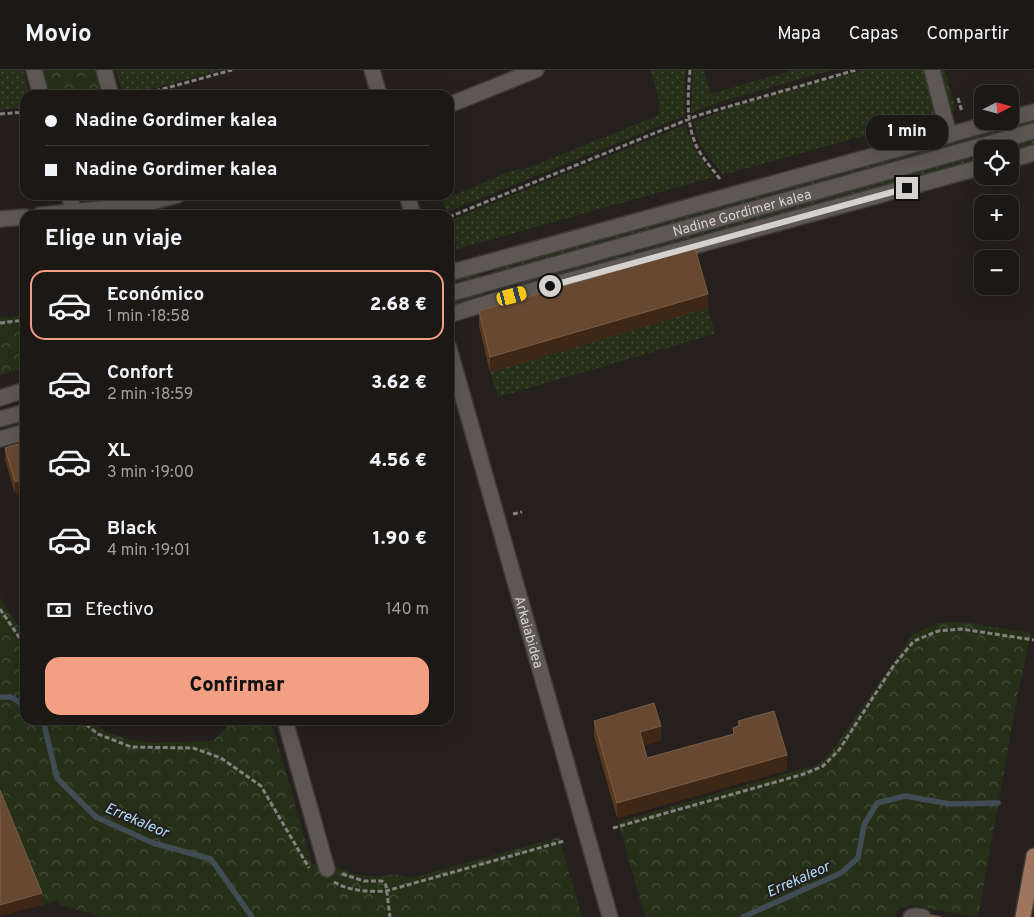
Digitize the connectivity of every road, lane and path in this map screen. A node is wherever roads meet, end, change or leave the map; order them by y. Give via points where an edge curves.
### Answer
1 (34, 70) edge
2 (104, 70) edge
3 (232, 70) edge
4 (372, 70) edge
5 (536, 70) edge
6 (690, 70) edge
7 (856, 70) edge
8 (932, 70) edge
9 (40, 90) edge
10 (110, 90) edge
11 (158, 90) edge
12 (378, 90) edge
13 (454, 103) edge
14 (20, 112) edge
15 (1034, 112) edge
16 (0, 114) edge
17 (1019, 116) edge
18 (689, 120) junction
19 (974, 128) edge
20 (1034, 131) edge
21 (949, 135) junction
22 (1034, 153) edge
23 (1019, 157) edge
24 (974, 169) edge
25 (720, 179) dead end
26 (160, 200) edge
27 (141, 205) edge
28 (99, 210) edge
29 (454, 215) edge
30 (20, 217) edge
31 (0, 219) edge
32 (454, 272) edge
33 (454, 293) edge
34 (454, 313) edge
35 (20, 321) edge
36 (0, 323) edge
37 (454, 366) edge
38 (20, 392) edge
39 (0, 398) edge
40 (20, 413) edge
41 (0, 419) edge
42 (20, 433) edge
43 (0, 439) edge
44 (0, 608) edge
45 (20, 638) edge
46 (1034, 640) edge
47 (286, 725) edge
48 (613, 828) dead end
49 (1034, 856) edge
50 (327, 870) joint
51 (390, 917) edge
52 (610, 917) edge
53 (911, 917) edge
54 (923, 917) edge
55 (1023, 917) edge

1 - 9 street
2 - 10 street
3 - 11 path
4 - 12 street
5 - 13 street
6 - 18 path
7 - 18 path
8 - 21 street
14 - 16 path
15 - 17 street
18 - 25 path via 694,141
18 - 29 path
19 - 21 street, Nadine Gordimer kalea
20 - 33 street, Nadine Gordimer kalea
21 - 32 street, Nadine Gordimer kalea
22 - 23 street
24 - 34 street, Nadine Gordimer kalea
26 - 27 street
27 - 28 street
30 - 31 street
35 - 36 path
37 - 52 street, Arkaiabidea
38 - 39 street
40 - 41 street
42 - 43 street
44 - 45 path
46 - 48 path via 961,629 938,631 914,641 894,665 839,750 823,766
47 - 50 street
49 - 55 main road
50 - 51 path via 364,882 382,881 386,885
53 - 54 street

